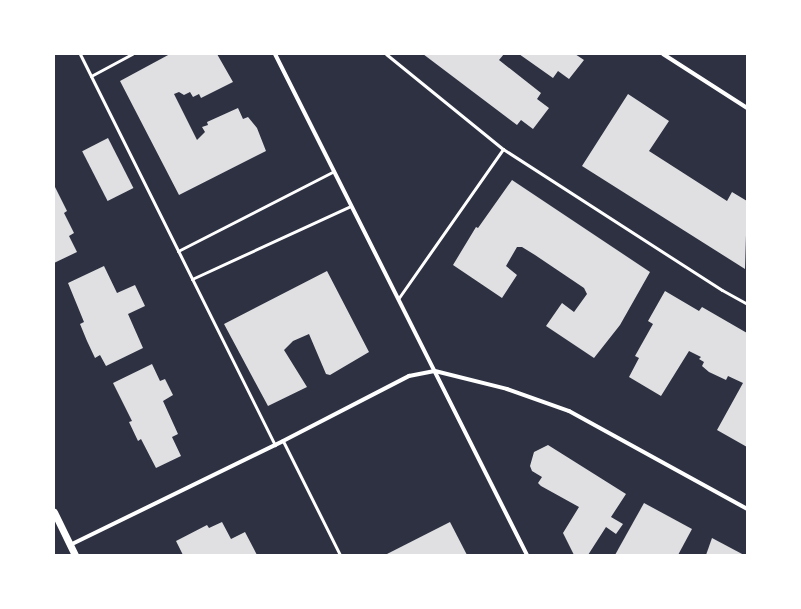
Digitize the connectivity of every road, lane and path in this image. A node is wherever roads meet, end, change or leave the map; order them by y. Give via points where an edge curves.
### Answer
1 (80, 54) edge
2 (132, 54) edge
3 (276, 54) edge
4 (386, 54) edge
5 (663, 54) edge
6 (91, 76) junction
7 (747, 108) edge
8 (504, 149) junction
9 (334, 171) junction
10 (352, 206) junction
11 (178, 251) junction
12 (192, 279) junction
13 (398, 299) junction
14 (747, 304) edge
15 (435, 371) junction
16 (282, 441) junction
17 (275, 445) junction
18 (747, 509) edge
19 (54, 512) edge
20 (70, 545) junction
21 (75, 555) edge
22 (340, 555) edge
23 (527, 555) edge

1 - 6 lane
2 - 6 lane
3 - 9 street
4 - 8 lane
5 - 7 street
6 - 11 lane
8 - 13 lane
8 - 14 lane
9 - 10 street
9 - 11 lane
10 - 12 lane
10 - 13 street
11 - 12 lane
12 - 17 lane
13 - 15 street
15 - 16 street via 409,376
15 - 18 street via 507,390 569,411
15 - 23 street
16 - 17 street
16 - 22 lane
17 - 20 street
19 - 20 street
20 - 21 street

